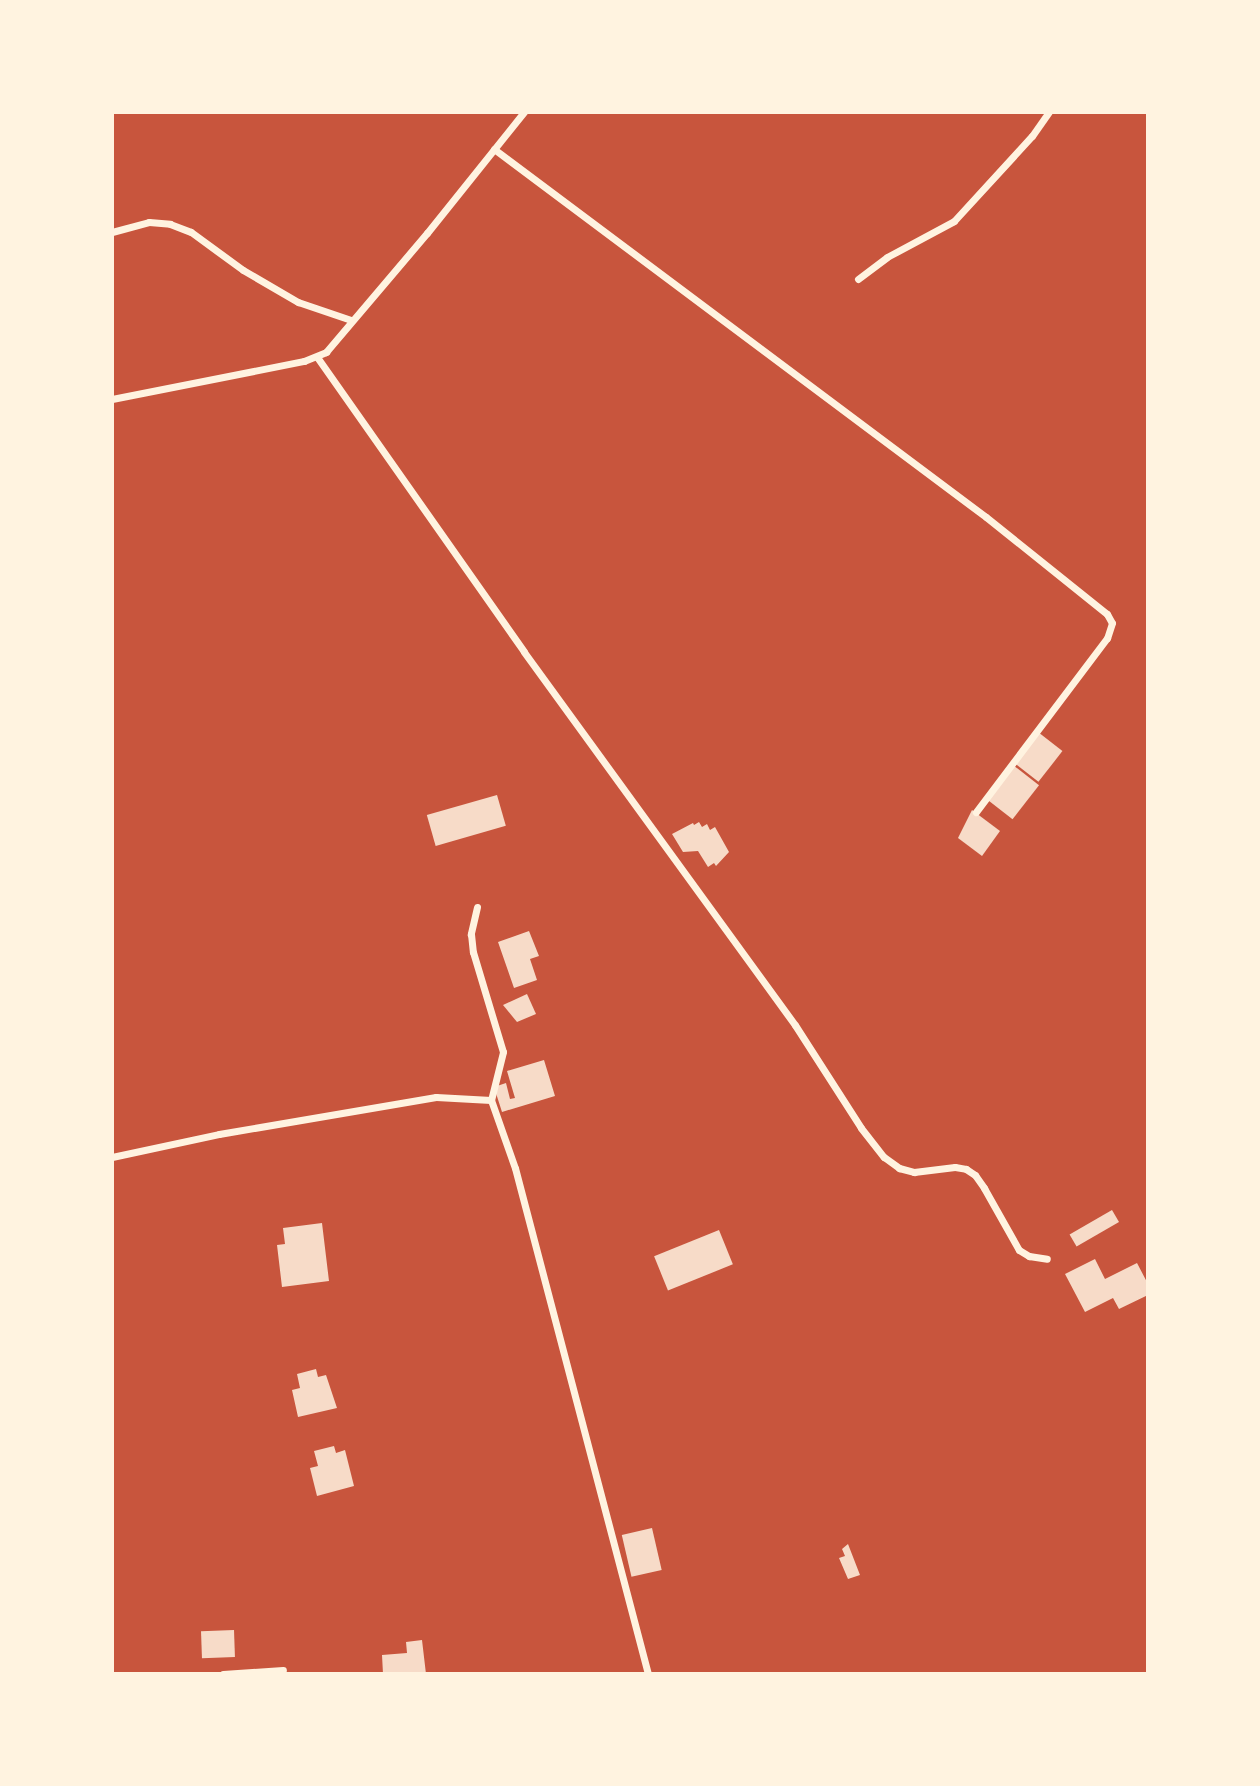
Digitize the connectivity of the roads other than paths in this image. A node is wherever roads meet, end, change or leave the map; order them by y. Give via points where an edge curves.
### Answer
1 (524, 112) edge
2 (1049, 112) edge
3 (494, 149) junction
4 (112, 232) edge
5 (858, 279) dead end
6 (351, 320) junction
7 (317, 357) junction
8 (112, 399) edge
9 (976, 811) dead end
10 (477, 906) dead end
11 (491, 1100) junction
12 (112, 1157) edge
13 (1047, 1259) dead end
14 (283, 1670) dead end
15 (223, 1674) edge
16 (648, 1674) edge

1 - 3 street
2 - 5 street via 954,221 887,257
3 - 6 street
3 - 9 street via 986,517 1107,614 1112,623 1107,639
4 - 6 street via 149,222 170,224 191,232 298,302
6 - 7 street
7 - 8 street
7 - 13 street via 780,1004 884,1157 914,1172 955,1167 975,1175 1018,1250
10 - 11 street via 471,934 474,952 503,1052
11 - 12 street via 436,1097
11 - 16 street via 519,1181
14 - 15 street

